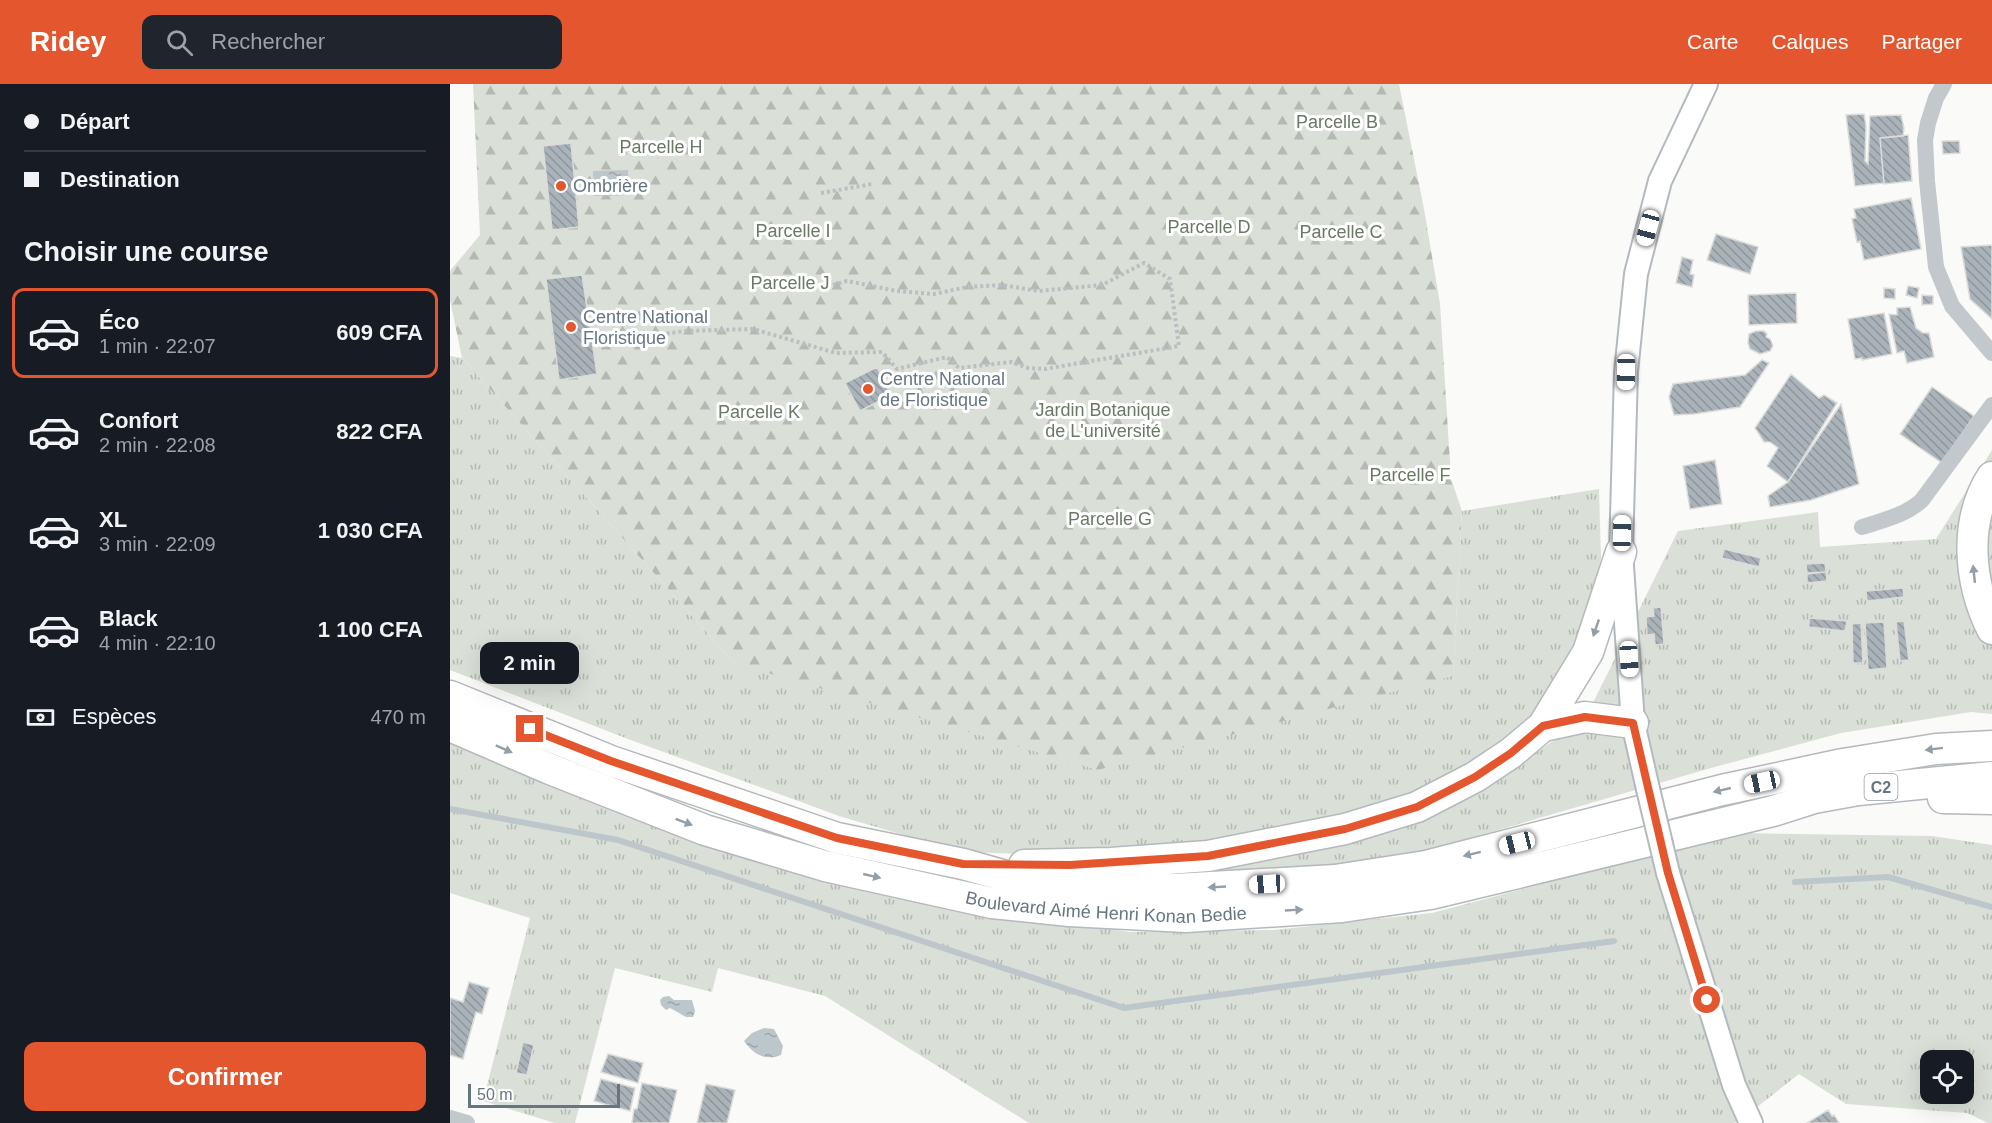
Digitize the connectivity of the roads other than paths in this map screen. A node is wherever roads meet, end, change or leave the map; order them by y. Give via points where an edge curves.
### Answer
1 (1706, 84) edge
2 (1944, 84) edge
3 (1992, 353) edge
4 (1992, 405) edge
5 (1992, 477) edge
6 (1862, 526) dead end
7 (1622, 552) junction
8 (1992, 629) edge
9 (450, 696) edge
10 (1633, 723) junction
11 (450, 726) edge
12 (1543, 726) junction
13 (1992, 746) edge
14 (1992, 777) edge
15 (1992, 799) edge
16 (1773, 811) junction
17 (963, 864) junction
18 (450, 1118) edge
19 (467, 1123) edge
20 (1751, 1123) edge

1 - 7 street via 1660,182 1636,273 1626,372
2 - 3 street via 1936,98 1925,140 1936,267 1952,306
4 - 6 street via 1914,508
8 -> 5 highway via 1975,582 1972,538
7 - 10 street
7 -> 12 highway via 1588,652
9 - 17 highway, Boulevard Aimé Henri Konan Bedie via 611,761 837,838
10 - 12 highway via 1585,717
10 - 20 street, bridge via 1668,873 1734,1085
11 -> 16 highway, Boulevard Aimé Henri Konan Bedie via 716,833 825,866 992,903 1070,911 1186,916 1353,905 1431,894
12 - 17 highway via 1475,777 1417,807 1345,829 1208,856 1070,865
13 -> 17 highway, Boulevard Aimé Henri Konan Bedie via 1936,749 1843,764 1722,790 1426,866 1335,880 1176,889 1068,887 1027,882
14 - 16 highway, Boulevard Aimé Henri Konan Bedie / C2 via 1858,790
15 - 16 highway via 1927,798
18 - 19 street

